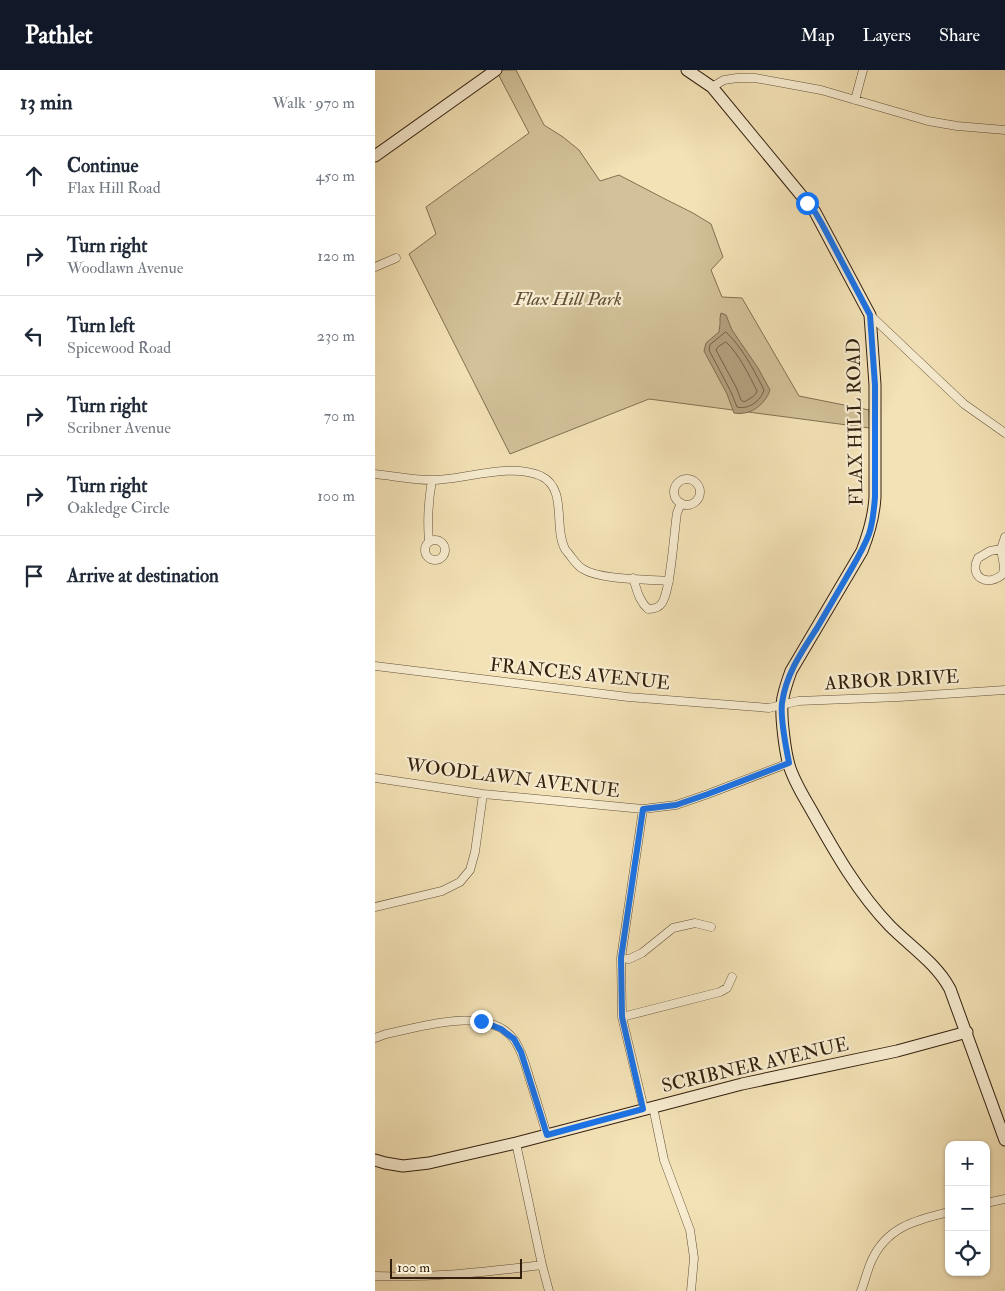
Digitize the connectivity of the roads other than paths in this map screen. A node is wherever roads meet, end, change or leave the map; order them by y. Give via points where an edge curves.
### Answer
1 (496, 70) edge
2 (687, 70) edge
3 (863, 70) edge
4 (712, 87) junction
5 (855, 100) junction
6 (1005, 130) edge
7 (375, 156) edge
8 (396, 258) dead end
9 (375, 267) edge
10 (870, 315) junction
11 (1005, 434) edge
12 (375, 474) edge
13 (432, 480) junction
14 (681, 503) dead end
15 (1005, 537) edge
16 (429, 542) dead end
17 (1001, 548) junction
18 (633, 578) junction
19 (669, 581) junction
20 (375, 666) edge
21 (1005, 690) edge
22 (782, 704) junction
23 (789, 763) junction
24 (375, 778) edge
25 (483, 794) junction
26 (643, 809) junction
27 (375, 907) edge
28 (711, 927) dead end
29 (621, 958) junction
30 (732, 977) dead end
31 (622, 1017) junction
32 (967, 1032) junction
33 (375, 1038) edge
34 (648, 1108) junction
35 (547, 1135) junction
36 (1005, 1140) edge
37 (516, 1143) junction
38 (375, 1160) edge
39 (1005, 1199) edge
40 (990, 1202) edge
41 (945, 1213) edge
42 (542, 1264) junction
43 (375, 1276) edge
44 (864, 1290) edge
45 (549, 1291) edge
46 (691, 1291) edge

1 - 7 main road
2 - 4 main road, FLAX HILL ROAD
3 - 5 street
4 - 5 street via 724,80 752,78 821,90
4 - 10 main road, FLAX HILL ROAD via 815,212
5 - 6 street via 935,122
8 - 9 street
10 - 11 street via 964,404
10 - 22 main road, FLAX HILL ROAD via 875,385 874,515 862,551 791,671
12 - 13 street
13 - 16 street via 427,520
13 - 18 street via 509,471 542,476 557,493 565,548 582,569 601,576
14 - 19 street
15 - 17 street
17 - 17 street via 1003,574 991,581 978,576 975,566 978,558
18 - 19 street
18 - 19 street via 639,599 648,609 662,604
20 - 22 street, FRANCES AVENUE via 628,697 769,708
21 - 22 street, ARBOR DRIVE
22 - 23 main road, FLAX HILL ROAD
23 - 26 street, WOODLAWN AVENUE via 676,805
23 - 32 main road, FLAX HILL ROAD via 799,788 852,878 890,926 945,979
24 - 25 street, WOODLAWN AVENUE
25 - 26 street, WOODLAWN AVENUE
25 - 27 street via 473,861 460,882 442,891
26 - 29 street
28 - 29 street via 695,922 673,928 642,953 629,959
29 - 31 street
30 - 31 street via 727,988 720,992
31 - 34 street
32 - 34 main road, SCRIBNER AVENUE
32 - 36 main road, FLAX HILL ROAD
33 - 35 street via 453,1021 481,1021 501,1029 514,1039 521,1052
34 - 35 main road, SCRIBNER AVENUE
34 - 46 street via 690,1230 694,1258
35 - 37 main road, SCRIBNER AVENUE
37 - 38 main road, SCRIBNER AVENUE via 415,1165
37 - 42 street
39 - 40 street
41 - 44 street via 912,1222 893,1233 875,1254
42 - 43 street via 491,1271
42 - 45 street

